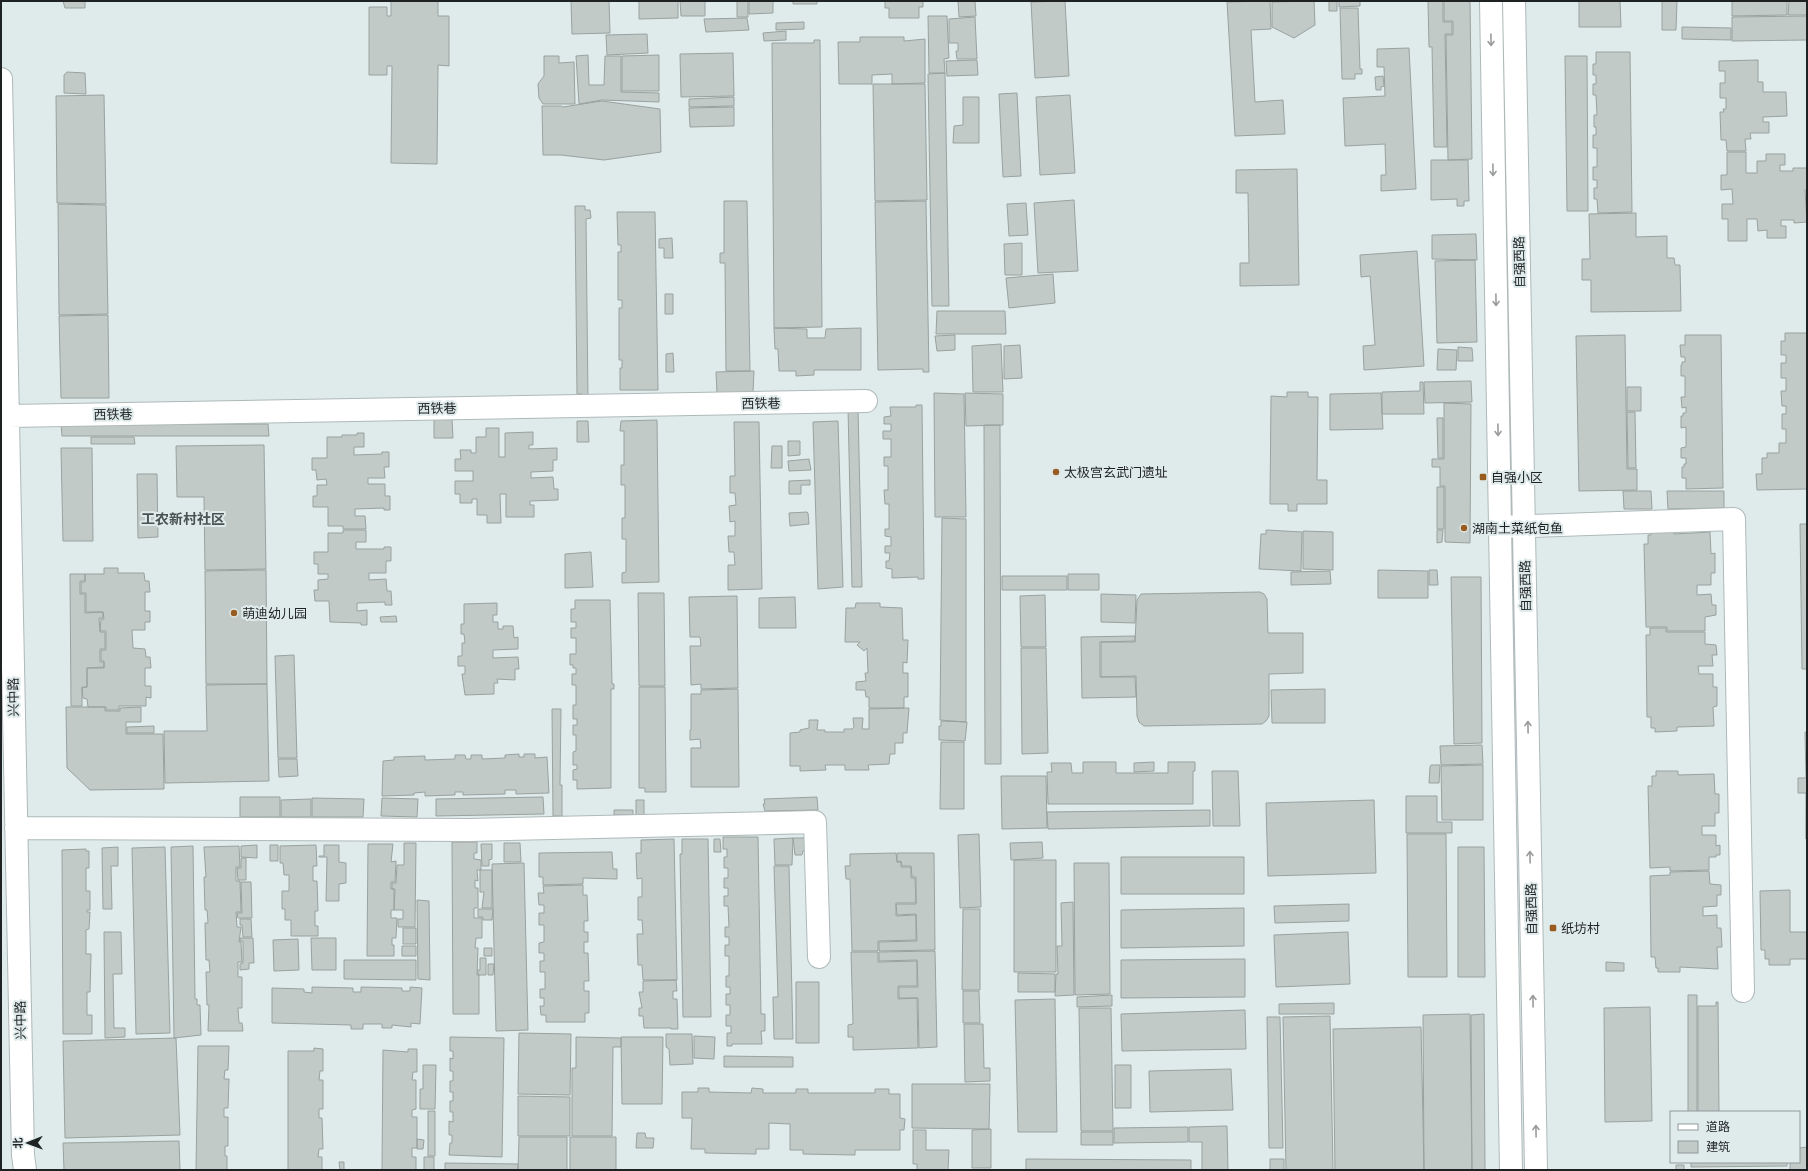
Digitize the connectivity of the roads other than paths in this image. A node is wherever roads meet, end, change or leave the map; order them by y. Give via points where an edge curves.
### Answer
1 (1491, 1) edge
2 (1514, 1) edge
3 (1, 79) edge
4 (866, 401) dead end
5 (8, 416) junction
6 (1524, 526) junction
7 (1500, 527) junction
8 (16, 828) junction
9 (819, 957) dead end
10 (1743, 991) dead end
11 (25, 1170) edge
12 (1511, 1170) edge
13 (1536, 1170) edge

1 -> 7 street, 自强西路
2 - 6 street, 自强西路
3 - 5 street, 兴中路
4 - 5 street, 西铁巷
5 - 8 street, 兴中路
6 - 7 street
6 - 10 street via 1734,519
13 -> 6 street, 自强西路
7 - 12 street, 自强西路
8 - 9 street via 470,830 815,822
8 - 11 street, 兴中路

